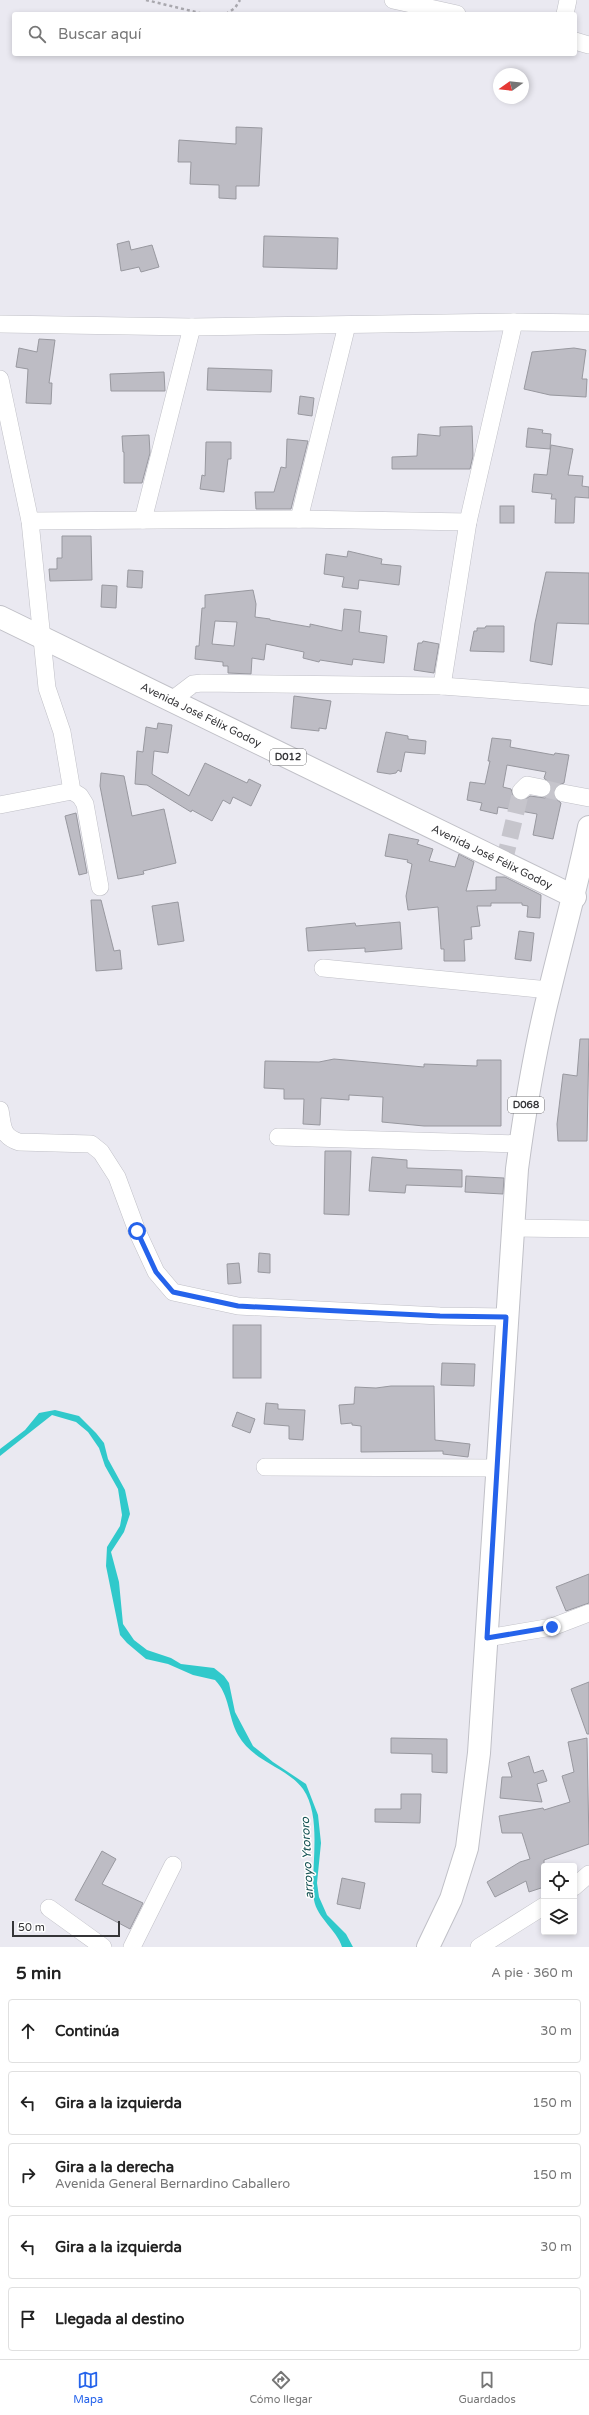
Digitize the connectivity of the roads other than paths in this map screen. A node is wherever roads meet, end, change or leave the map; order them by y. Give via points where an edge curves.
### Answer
1 (568, 0) edge
2 (400, 1) edge
3 (449, 12) edge
4 (565, 12) edge
5 (577, 42) edge
6 (589, 45) edge
7 (514, 322) junction
8 (589, 323) edge
9 (0, 324) edge
10 (347, 325) junction
11 (192, 328) junction
12 (0, 378) edge
13 (299, 519) junction
14 (143, 520) junction
15 (30, 521) junction
16 (468, 522) junction
17 (0, 618) edge
18 (41, 637) junction
19 (442, 686) junction
20 (589, 697) edge
21 (172, 700) junction
22 (542, 788) tunnel mouth
23 (72, 791) junction
24 (521, 791) dead end
25 (563, 793) tunnel mouth
26 (589, 798) edge
27 (0, 805) edge
28 (589, 826) edge
29 (100, 887) dead end
30 (575, 897) junction
31 (323, 968) dead end
32 (549, 990) junction
33 (0, 1110) edge
34 (278, 1137) dead end
35 (520, 1144) junction
36 (514, 1228) junction
37 (589, 1229) edge
38 (506, 1317) junction
39 (265, 1466) dead end
40 (496, 1468) junction
41 (589, 1613) edge
42 (487, 1638) junction
43 (173, 1865) dead end
44 (589, 1874) edge
45 (589, 1883) edge
46 (577, 1884) edge
47 (577, 1886) edge
48 (49, 1908) dead end
49 (541, 1908) edge
50 (103, 1947) edge
51 (132, 1947) edge
52 (428, 1947) edge
53 (479, 1947) edge

1 - 4 street
2 - 3 street
5 - 6 street
7 - 8 street
7 - 10 street
7 - 16 street
9 - 11 street
10 - 11 street
10 - 13 street
11 - 14 street
12 - 15 street
13 - 14 street
13 - 16 street
14 - 15 street
15 - 18 street
16 - 19 street
17 - 18 main road, Avenida José Félix Godoy / D012
18 - 21 main road, Avenida José Félix Godoy / D012
18 - 23 street via 47,688 62,732
19 - 20 street
19 - 21 street via 202,683 193,684
21 - 30 main road, Avenida José Félix Godoy / D012
22 - 24 street via 527,785
23 - 27 street
23 - 29 street via 80,796 85,804
25 - 26 street
28 - 30 main road, D068
30 - 32 main road, D068
31 - 32 street
32 - 35 main road, D068
33 - 38 street via 4,1134 11,1140 91,1144 101,1152 117,1177 137,1231 156,1272 173,1292 238,1306
34 - 35 street
35 - 36 main road, D068
36 - 37 street
36 - 38 main road, D068
38 - 40 main road, D068
39 - 40 street
40 - 42 main road, D068
41 - 42 street via 552,1627
42 - 52 main road, D068 via 479,1753 467,1848 451,1899
43 - 51 street
44 - 46 street
45 - 47 street
48 - 50 street
49 - 53 street

